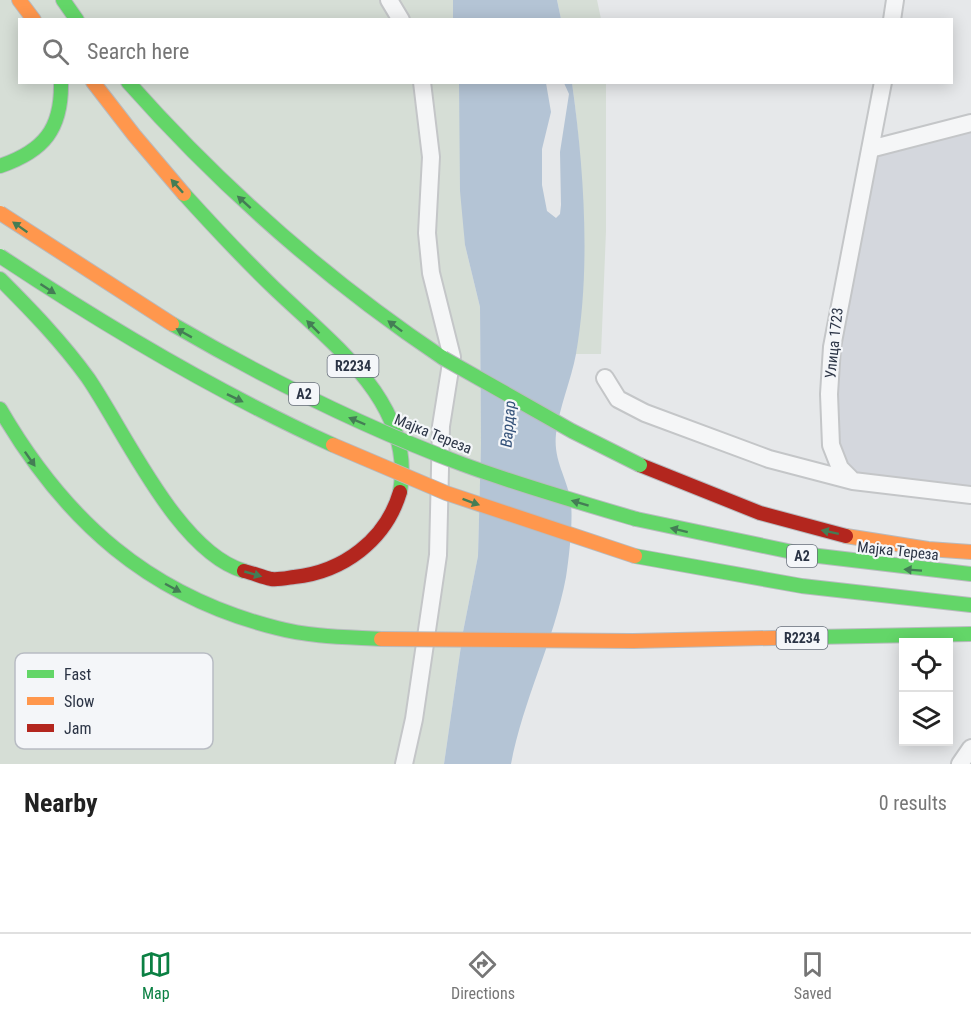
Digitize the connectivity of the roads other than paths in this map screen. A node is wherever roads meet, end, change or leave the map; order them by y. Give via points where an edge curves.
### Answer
1 (19, 0) edge
2 (37, 0) edge
3 (63, 0) edge
4 (389, 0) edge
5 (895, 0) edge
6 (32, 18) edge
7 (49, 18) edge
8 (76, 18) edge
9 (400, 18) edge
10 (892, 18) edge
11 (61, 84) edge
12 (94, 84) edge
13 (130, 84) edge
14 (422, 84) edge
15 (883, 84) edge
16 (971, 123) edge
17 (870, 149) junction
18 (0, 166) edge
19 (0, 213) edge
20 (0, 256) edge
21 (0, 279) edge
22 (604, 378) dead end
23 (0, 409) edge
24 (854, 481) junction
25 (971, 495) edge
26 (971, 552) edge
27 (971, 574) edge
28 (971, 605) edge
29 (971, 634) edge
30 (971, 748) edge
31 (404, 764) edge
32 (960, 764) edge

1 - 6 highway
2 - 7 highway
3 - 8 highway
4 - 9 street
5 - 10 street
11 - 18 highway via 60,115 48,139 30,155
21 -> 12 highway, R2234 via 68,351 176,517 202,546 229,566 262,577 297,578 338,566 366,547 397,505 402,488 398,441 388,413 360,372 215,228
26 -> 13 highway, bridge via 921,549 742,509 572,431 443,358 359,298 285,239 191,152
14 - 31 street via 431,157 427,233 431,273 452,357 441,426 438,555
15 - 17 street, Улица 1723
16 - 17 street
17 - 24 street, Улица 1723 via 843,280 830,370 831,445 840,468
27 -> 19 highway, Мајка Тереза / A2, bridge via 801,556 710,538 463,465 349,417 178,330
20 -> 28 highway, A2, bridge via 176,367 329,444 421,484 635,555 749,579
22 - 24 street via 618,399 645,413 769,459
23 -> 29 highway, R2234, bridge via 39,472 76,517 118,553 156,578 218,609 276,628 381,639 633,641
24 - 25 street
30 - 32 street

